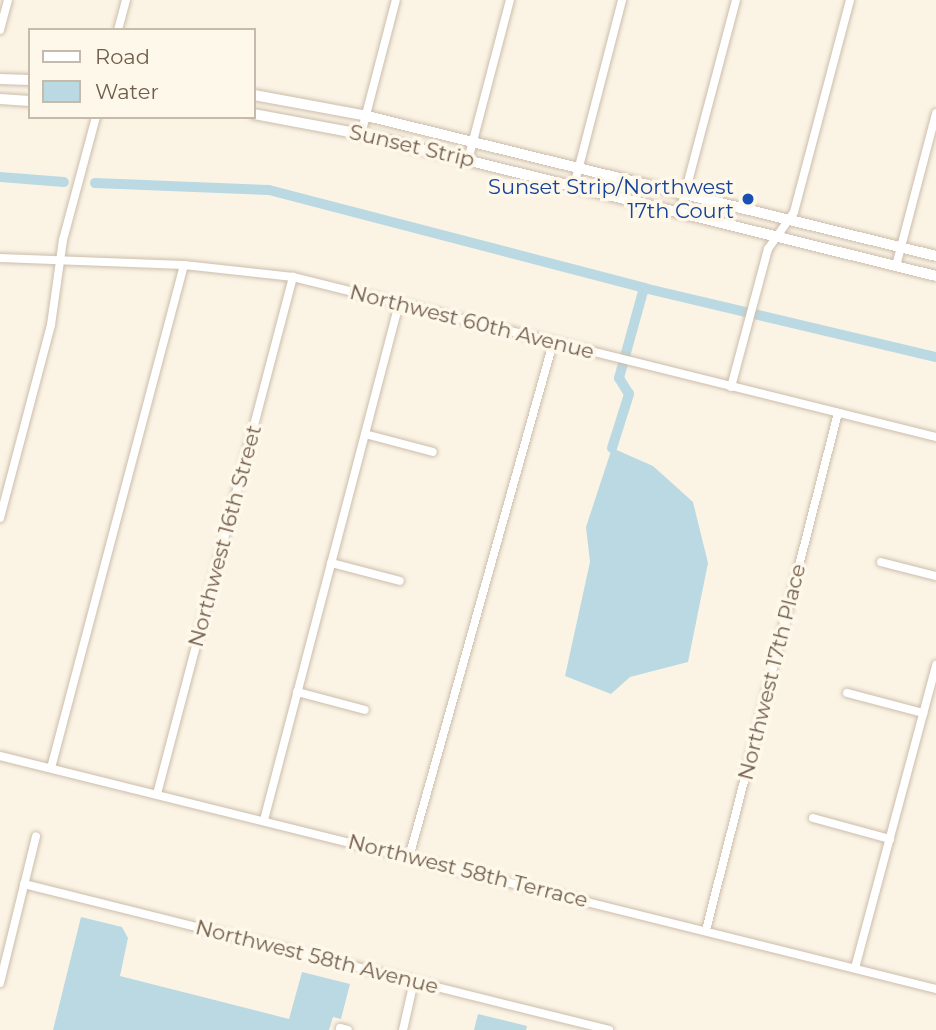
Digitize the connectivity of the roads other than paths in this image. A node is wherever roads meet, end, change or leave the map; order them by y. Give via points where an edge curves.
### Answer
1 (8, 0) edge
2 (126, 0) edge
3 (396, 0) edge
4 (510, 0) edge
5 (622, 0) edge
6 (736, 0) edge
7 (850, 0) edge
8 (119, 28) edge
9 (0, 30) edge
10 (0, 79) edge
11 (28, 80) edge
12 (256, 96) edge
13 (0, 99) edge
14 (28, 101) edge
15 (936, 113) edge
16 (256, 114) edge
17 (367, 116) junction
18 (95, 119) edge
19 (361, 134) junction
20 (473, 141) junction
21 (468, 160) junction
22 (578, 169) junction
23 (574, 186) junction
24 (684, 194) junction
25 (680, 212) junction
26 (791, 220) junction
27 (777, 236) junction
28 (901, 248) junction
29 (936, 256) edge
30 (0, 258) edge
31 (58, 261) junction
32 (184, 265) junction
33 (896, 266) junction
34 (936, 276) edge
35 (293, 278) junction
36 (399, 304) junction
37 (553, 343) junction
38 (731, 387) junction
39 (838, 413) junction
40 (365, 434) junction
41 (936, 437) edge
42 (433, 452) dead end
43 (0, 518) edge
44 (881, 562) dead end
45 (331, 563) junction
46 (936, 576) edge
47 (400, 581) dead end
48 (936, 665) edge
49 (297, 692) junction
50 (847, 693) dead end
51 (365, 710) dead end
52 (923, 713) junction
53 (0, 756) edge
54 (51, 768) junction
55 (157, 794) junction
56 (813, 818) dead end
57 (264, 820) junction
58 (36, 836) dead end
59 (890, 839) junction
60 (409, 857) junction
61 (24, 884) junction
62 (706, 930) junction
63 (855, 968) junction
64 (414, 981) junction
65 (0, 983) edge
66 (936, 989) edge
67 (403, 1030) edge
68 (609, 1030) edge

1 - 9 street
2 - 8 street
3 - 17 street
4 - 20 street
5 - 22 street
6 - 24 street
7 - 26 street
10 - 11 street
12 - 17 street, Sunset Strip
13 - 14 street
15 - 28 street
16 - 19 street, Sunset Strip
17 - 19 street
17 - 20 street, Sunset Strip
18 - 31 street
19 - 21 street, Sunset Strip
20 - 21 street
20 - 22 street, Sunset Strip
21 - 23 street, Sunset Strip
22 - 23 street
22 - 24 street, Sunset Strip
23 - 25 street, Sunset Strip
24 - 25 street
24 - 26 street, Sunset Strip
25 - 27 street, Sunset Strip
26 - 27 street
26 - 28 street, Sunset Strip
27 - 33 street, Sunset Strip
27 - 38 street via 768,248
28 - 29 street, Sunset Strip
28 - 33 street
30 - 31 street, Northwest 60th Avenue
31 - 32 street, Northwest 60th Avenue
31 - 43 street via 51,325
32 - 35 street, Northwest 60th Avenue
32 - 54 street
33 - 34 street, Sunset Strip
35 - 36 street, Northwest 60th Avenue
35 - 55 street, Northwest 16th Street
36 - 37 street, Northwest 60th Avenue
36 - 40 street
37 - 38 street, Northwest 60th Avenue
37 - 60 street
38 - 39 street, Northwest 60th Avenue
39 - 41 street, Northwest 60th Avenue
39 - 62 street, Northwest 17th Place
40 - 42 street
40 - 45 street
44 - 46 street
45 - 47 street
45 - 49 street
48 - 52 street
49 - 51 street
49 - 57 street
50 - 52 street
52 - 59 street
53 - 54 street, Northwest 58th Terrace
54 - 55 street, Northwest 58th Terrace
55 - 57 street, Northwest 58th Terrace
56 - 59 street
57 - 60 street, Northwest 58th Terrace
58 - 61 street
59 - 63 street
60 - 62 street, Northwest 58th Terrace
61 - 64 street, Northwest 58th Avenue
61 - 65 street
62 - 63 street, Northwest 58th Terrace
63 - 66 street, Northwest 58th Terrace
64 - 67 street
64 - 68 street, Northwest 58th Avenue

